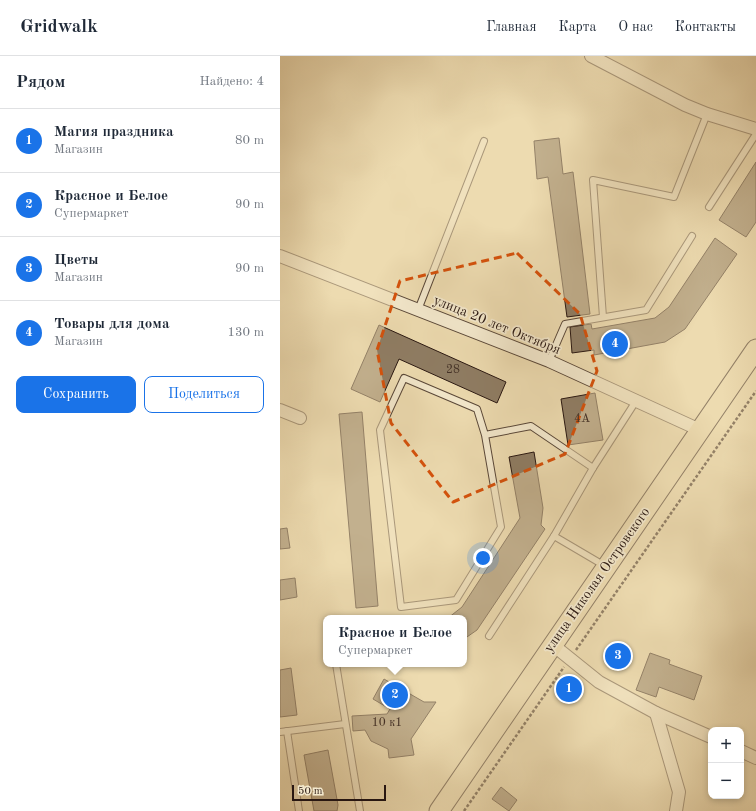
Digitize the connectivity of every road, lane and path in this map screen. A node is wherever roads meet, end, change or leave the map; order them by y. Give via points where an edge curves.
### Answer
1 (591, 56) edge
2 (707, 114) junction
3 (756, 129) edge
4 (756, 134) edge
5 (484, 141) dead end
6 (709, 207) dead end
7 (692, 236) dead end
8 (280, 256) edge
9 (418, 310) junction
10 (603, 317) junction
11 (756, 349) edge
12 (549, 361) junction
13 (756, 391) edge
14 (636, 401) junction
15 (280, 410) edge
16 (300, 418) dead end
17 (700, 430) junction
18 (485, 435) junction
19 (593, 468) junction
20 (554, 536) junction
21 (606, 566) junction
22 (489, 636) dead end
23 (553, 645) junction
24 (570, 659) junction
25 (336, 667) edge
26 (656, 713) junction
27 (345, 724) junction
28 (287, 731) junction
29 (280, 732) edge
30 (708, 736) edge
31 (744, 752) edge
32 (756, 758) edge
33 (299, 811) edge
34 (360, 811) edge
35 (439, 811) edge
36 (464, 811) edge
37 (676, 811) edge

1 - 2 street via 684,105
2 - 3 street
2 - 10 lane via 674,197 593,180
4 - 6 lane
5 - 9 lane
7 - 10 lane via 646,310
8 - 9 street, улица 20 лет Октября
9 - 12 street, улица 20 лет Октября
10 - 12 lane via 565,324
11 - 17 main road, улица Николая Островского
12 - 14 street, улица 20 лет Октября
13 - 24 path
14 - 17 street, улица 20 лет Октября
14 - 19 lane
15 - 16 street
17 - 21 main road, улица Николая Островского
18 - 18 lane via 477,410 404,378 380,430 401,607 456,600 501,527
18 - 19 lane via 532,426
19 - 20 lane
20 - 21 lane
20 - 22 lane
21 - 23 main road, улица Николая Островского
23 - 24 street
23 - 35 main road, улица Николая Островского
24 - 26 street via 599,682
24 - 36 path
25 - 27 lane
26 - 30 street
26 - 37 street via 678,792
27 - 28 lane
27 - 34 lane
28 - 29 lane
28 - 33 lane
31 - 32 street

